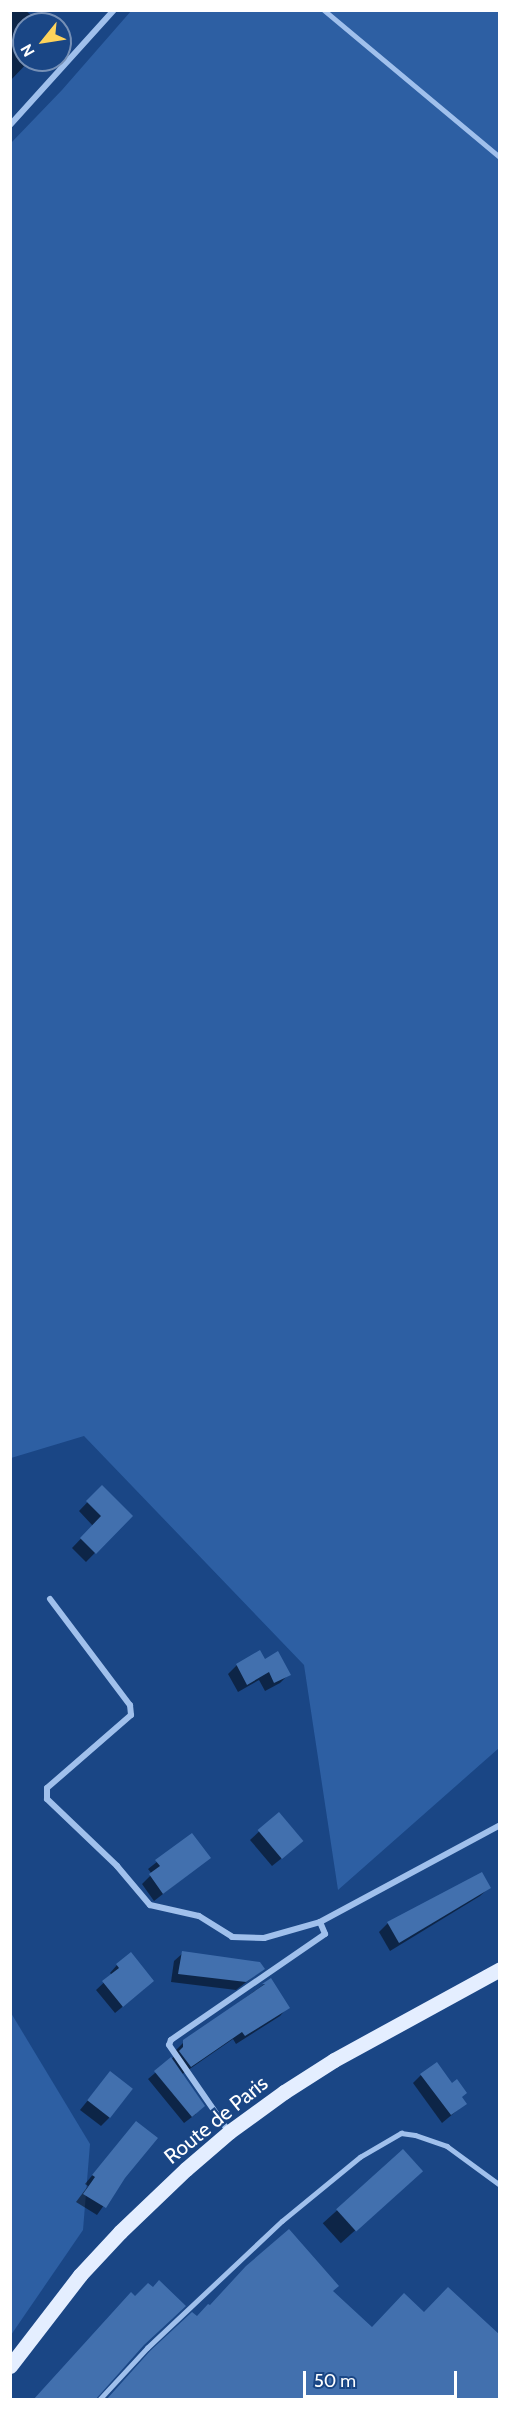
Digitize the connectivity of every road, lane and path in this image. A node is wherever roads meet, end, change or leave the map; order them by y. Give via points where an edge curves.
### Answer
1 (114, 10) edge
2 (324, 10) edge
3 (10, 125) edge
4 (500, 157) edge
5 (50, 1599) dead end
6 (500, 1825) edge
7 (320, 1922) junction
8 (500, 1969) edge
9 (229, 2132) junction
10 (500, 2185) edge
11 (10, 2366) edge
12 (99, 2400) edge

1 - 3 street
2 - 4 lane
5 - 7 street via 130,1705 131,1715 47,1788 47,1799 117,1866 150,1905 199,1916 232,1937 264,1938
6 - 7 street
7 - 9 street via 325,1934 171,2040 169,2045
8 - 9 main road, Route de Paris via 334,2060
9 - 11 main road, Route de Paris via 120,2232 80,2275
10 - 12 lane via 447,2146 400,2133 360,2157 282,2221 147,2348

